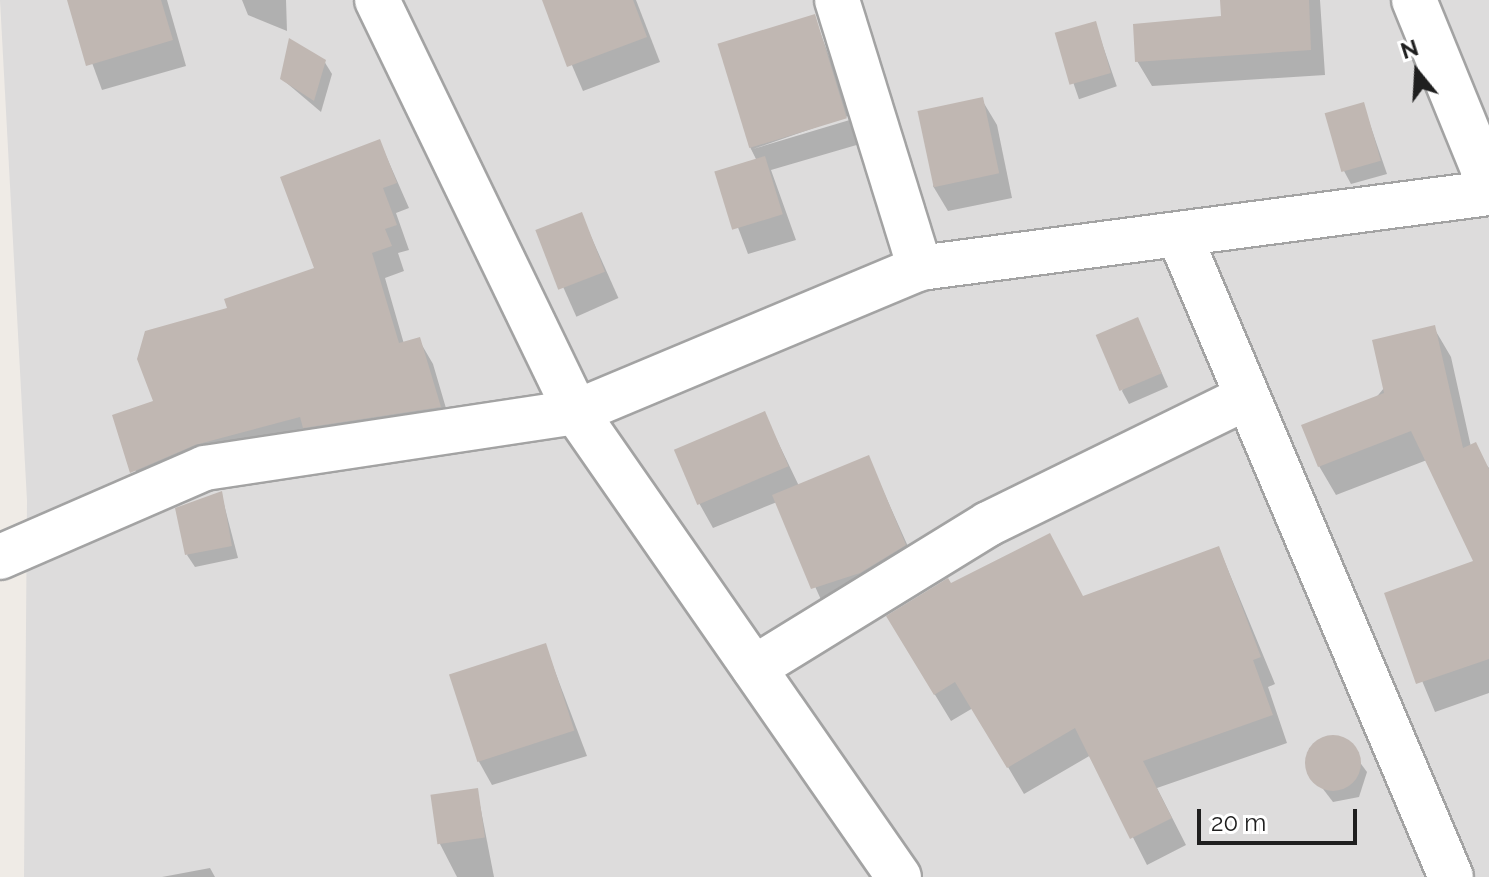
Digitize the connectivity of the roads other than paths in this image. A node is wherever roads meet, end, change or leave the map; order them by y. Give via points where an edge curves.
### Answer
1 (377, 0) edge
2 (837, 0) edge
3 (1414, 0) edge
4 (1489, 184) edge
5 (1489, 193) edge
6 (1179, 235) junction
7 (920, 268) junction
8 (1247, 397) junction
9 (576, 412) junction
10 (0, 557) edge
11 (754, 668) junction
12 (899, 877) edge
13 (1451, 877) edge

1 - 9 street
2 - 7 street
3 - 4 street
5 - 6 street
6 - 7 street
6 - 8 street
7 - 9 street
8 - 11 street via 988,524
8 - 13 street
9 - 10 street via 205,468
9 - 11 street
11 - 12 street

